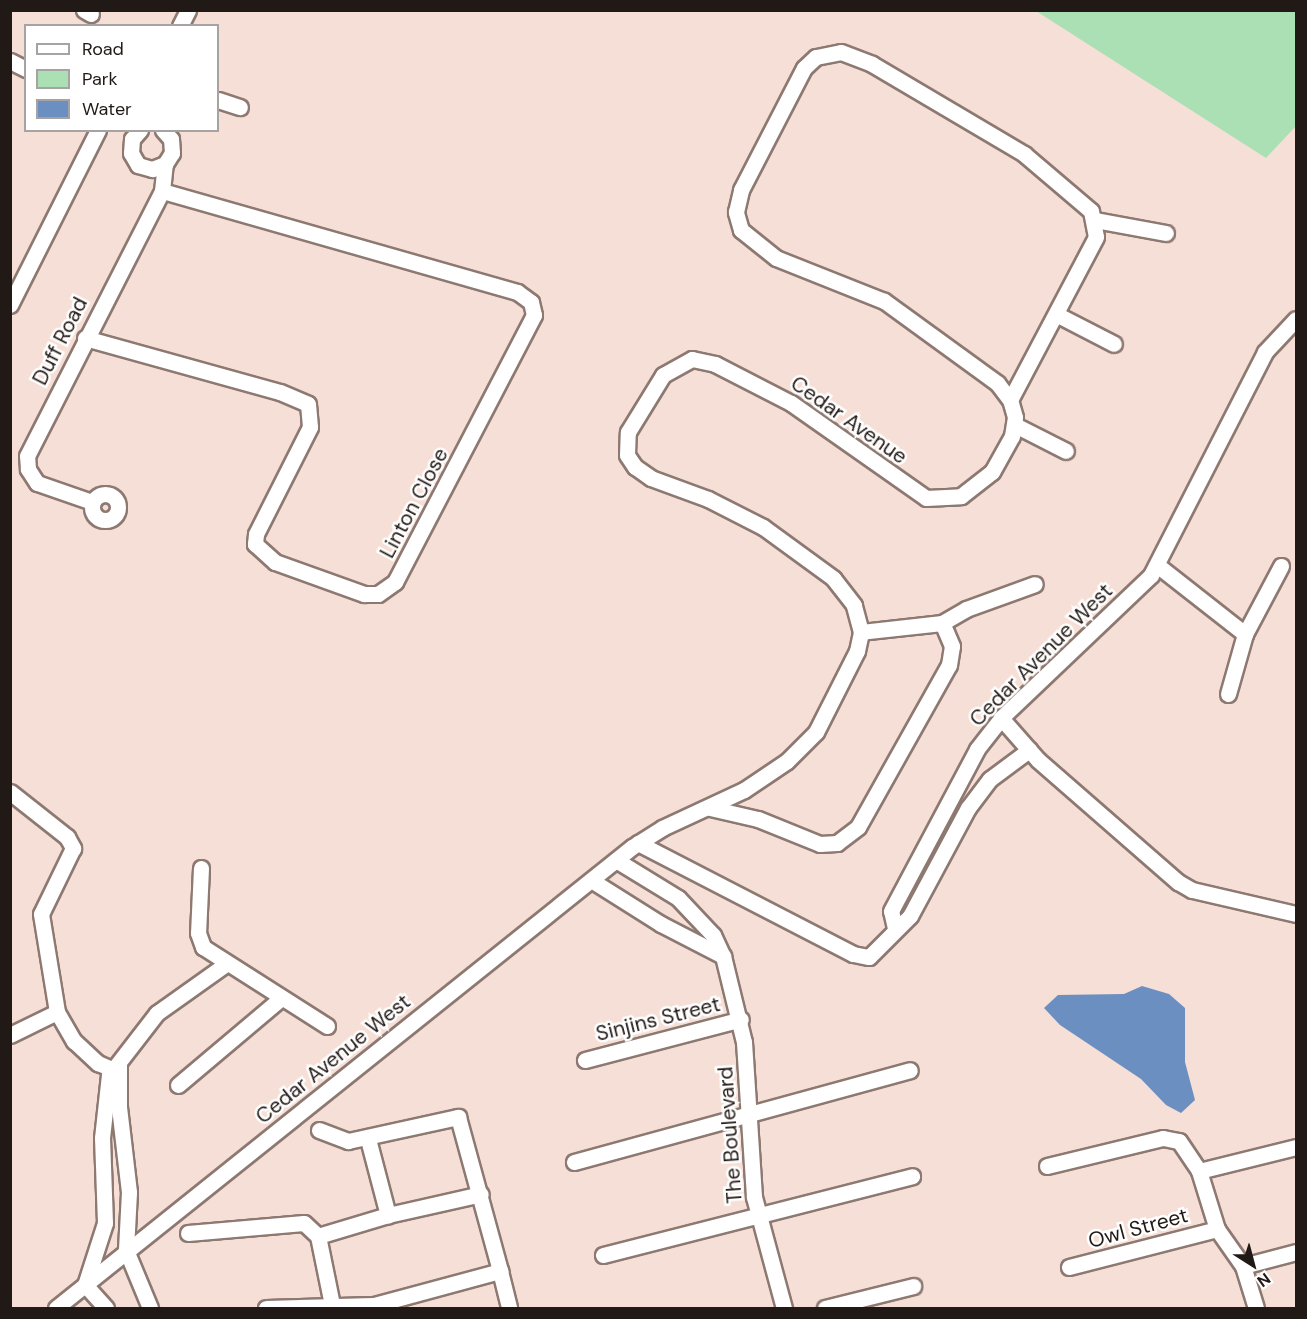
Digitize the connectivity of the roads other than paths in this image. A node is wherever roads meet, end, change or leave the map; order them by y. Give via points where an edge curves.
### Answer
1 (188, 10) edge
2 (181, 24) edge
3 (10, 61) edge
4 (24, 68) edge
5 (219, 100) edge
6 (240, 107) dead end
7 (97, 132) edge
8 (139, 132) edge
9 (164, 132) edge
10 (165, 164) junction
11 (162, 191) junction
12 (1095, 220) junction
13 (1166, 233) dead end
14 (10, 305) edge
15 (1056, 314) junction
16 (1296, 320) edge
17 (85, 338) junction
18 (1114, 344) dead end
19 (1010, 400) junction
20 (1015, 424) junction
21 (1066, 451) dead end
22 (92, 502) dead end
23 (1157, 565) junction
24 (1281, 566) dead end
25 (1035, 584) dead end
26 (942, 623) junction
27 (861, 632) junction
28 (1245, 634) junction
29 (1228, 694) dead end
30 (1001, 718) junction
31 (1029, 750) junction
32 (969, 764) junction
33 (990, 779) junction
34 (10, 792) edge
35 (710, 808) junction
36 (638, 843) junction
37 (616, 860) junction
38 (201, 868) dead end
39 (591, 880) junction
40 (1296, 914) edge
41 (895, 928) junction
42 (723, 956) junction
43 (226, 964) junction
44 (280, 999) junction
45 (57, 1012) junction
46 (741, 1019) junction
47 (327, 1026) dead end
48 (10, 1035) edge
49 (585, 1060) dead end
50 (116, 1068) junction
51 (910, 1070) dead end
52 (178, 1085) dead end
53 (749, 1115) junction
54 (103, 1125) junction
55 (122, 1126) junction
56 (319, 1130) dead end
57 (368, 1139) junction
58 (1296, 1147) edge
59 (574, 1162) dead end
60 (1047, 1166) dead end
61 (1199, 1171) junction
62 (912, 1176) dead end
63 (481, 1194) junction
64 (129, 1207) junction
65 (105, 1209) junction
66 (758, 1213) junction
67 (388, 1215) junction
68 (1216, 1229) junction
69 (188, 1233) dead end
70 (318, 1236) junction
71 (126, 1250) junction
72 (1296, 1252) edge
73 (603, 1255) dead end
74 (1243, 1266) junction
75 (1069, 1267) dead end
76 (500, 1271) junction
77 (85, 1285) junction
78 (913, 1286) dead end
79 (332, 1305) junction
80 (56, 1308) edge
81 (105, 1308) edge
82 (150, 1308) edge
83 (266, 1308) edge
84 (509, 1308) edge
85 (784, 1308) edge
86 (825, 1308) edge
87 (1256, 1308) edge

1 - 2 street
3 - 4 street
5 - 6 street
7 - 14 street
8 - 10 street via 130,146 134,159 152,169
9 - 10 street, Duff Road via 172,146
10 - 11 street, Duff Road
11 - 17 street, Duff Road
11 - 17 street, Linton Close via 517,291 531,302 534,315 402,572 387,590 364,594 275,562 258,550 256,534 310,427 311,411 303,400
12 - 13 street
12 - 15 street via 1096,237
12 - 19 street via 1075,194 1024,154 872,64 841,52 816,57 804,68 741,190 736,212 741,230 752,243 792,265 884,301 992,379
15 - 18 street
15 - 19 street
16 - 23 street, Cedar Avenue West via 1265,352
17 - 22 street, Duff Road via 29,449 27,463 37,483
19 - 20 street
20 - 21 street
20 - 27 street, Cedar Avenue via 1006,449 985,480 961,496 939,500 909,489 777,394 715,364 692,359 663,375 627,432 627,455 635,467 651,478 721,504 822,568 849,596
23 - 28 street
23 - 30 street, Cedar Avenue West via 1126,601
24 - 28 street
25 - 26 street via 966,609
26 - 27 street
26 - 35 street via 952,646 949,665 864,817 850,835 837,843 820,844 758,819
27 - 35 street via 852,663 810,741 771,772
28 - 29 street
30 - 31 street
30 - 32 street, Cedar Avenue West
31 - 33 street
31 - 40 street via 1184,886
32 - 33 street
32 - 41 street, Cedar Avenue West via 891,911
33 - 41 street via 968,808 910,916
34 - 45 street via 67,837 73,848 41,914
35 - 36 street, Cedar Avenue West
36 - 37 street, Cedar Avenue West
36 - 41 street via 853,954 875,954
37 - 39 street, Cedar Avenue West
37 - 42 street, The Boulevard via 678,898 713,935
38 - 43 street via 200,941
39 - 42 street via 661,924
39 - 71 street, Cedar Avenue West
42 - 46 street, The Boulevard
43 - 44 street
43 - 50 street via 167,1004
44 - 47 street
44 - 52 street
45 - 48 street
45 - 50 street via 74,1041
46 - 49 street, Sinjins Street
46 - 53 street, The Boulevard
50 - 54 street
50 - 55 street
51 - 53 street
53 - 59 street
53 - 66 street, The Boulevard via 750,1163
54 - 55 street
54 - 65 street
55 - 64 street
56 - 57 street via 341,1140
57 - 63 street via 458,1117
57 - 67 street
58 - 61 street
60 - 61 street via 1174,1138 1186,1148
61 - 68 street
62 - 66 street
63 - 67 street
63 - 76 street
64 - 65 street
64 - 71 street
65 - 77 street via 100,1243
66 - 73 street
66 - 85 street, The Boulevard
67 - 70 street
68 - 74 street
68 - 75 street, Owl Street
69 - 70 street via 296,1222 310,1227
70 - 79 street
71 - 77 street, Cedar Avenue West
71 - 82 street
72 - 74 street
74 - 87 street
76 - 79 street via 379,1304
76 - 84 street
77 - 80 street, Cedar Avenue West
77 - 81 street
78 - 86 street
79 - 83 street

